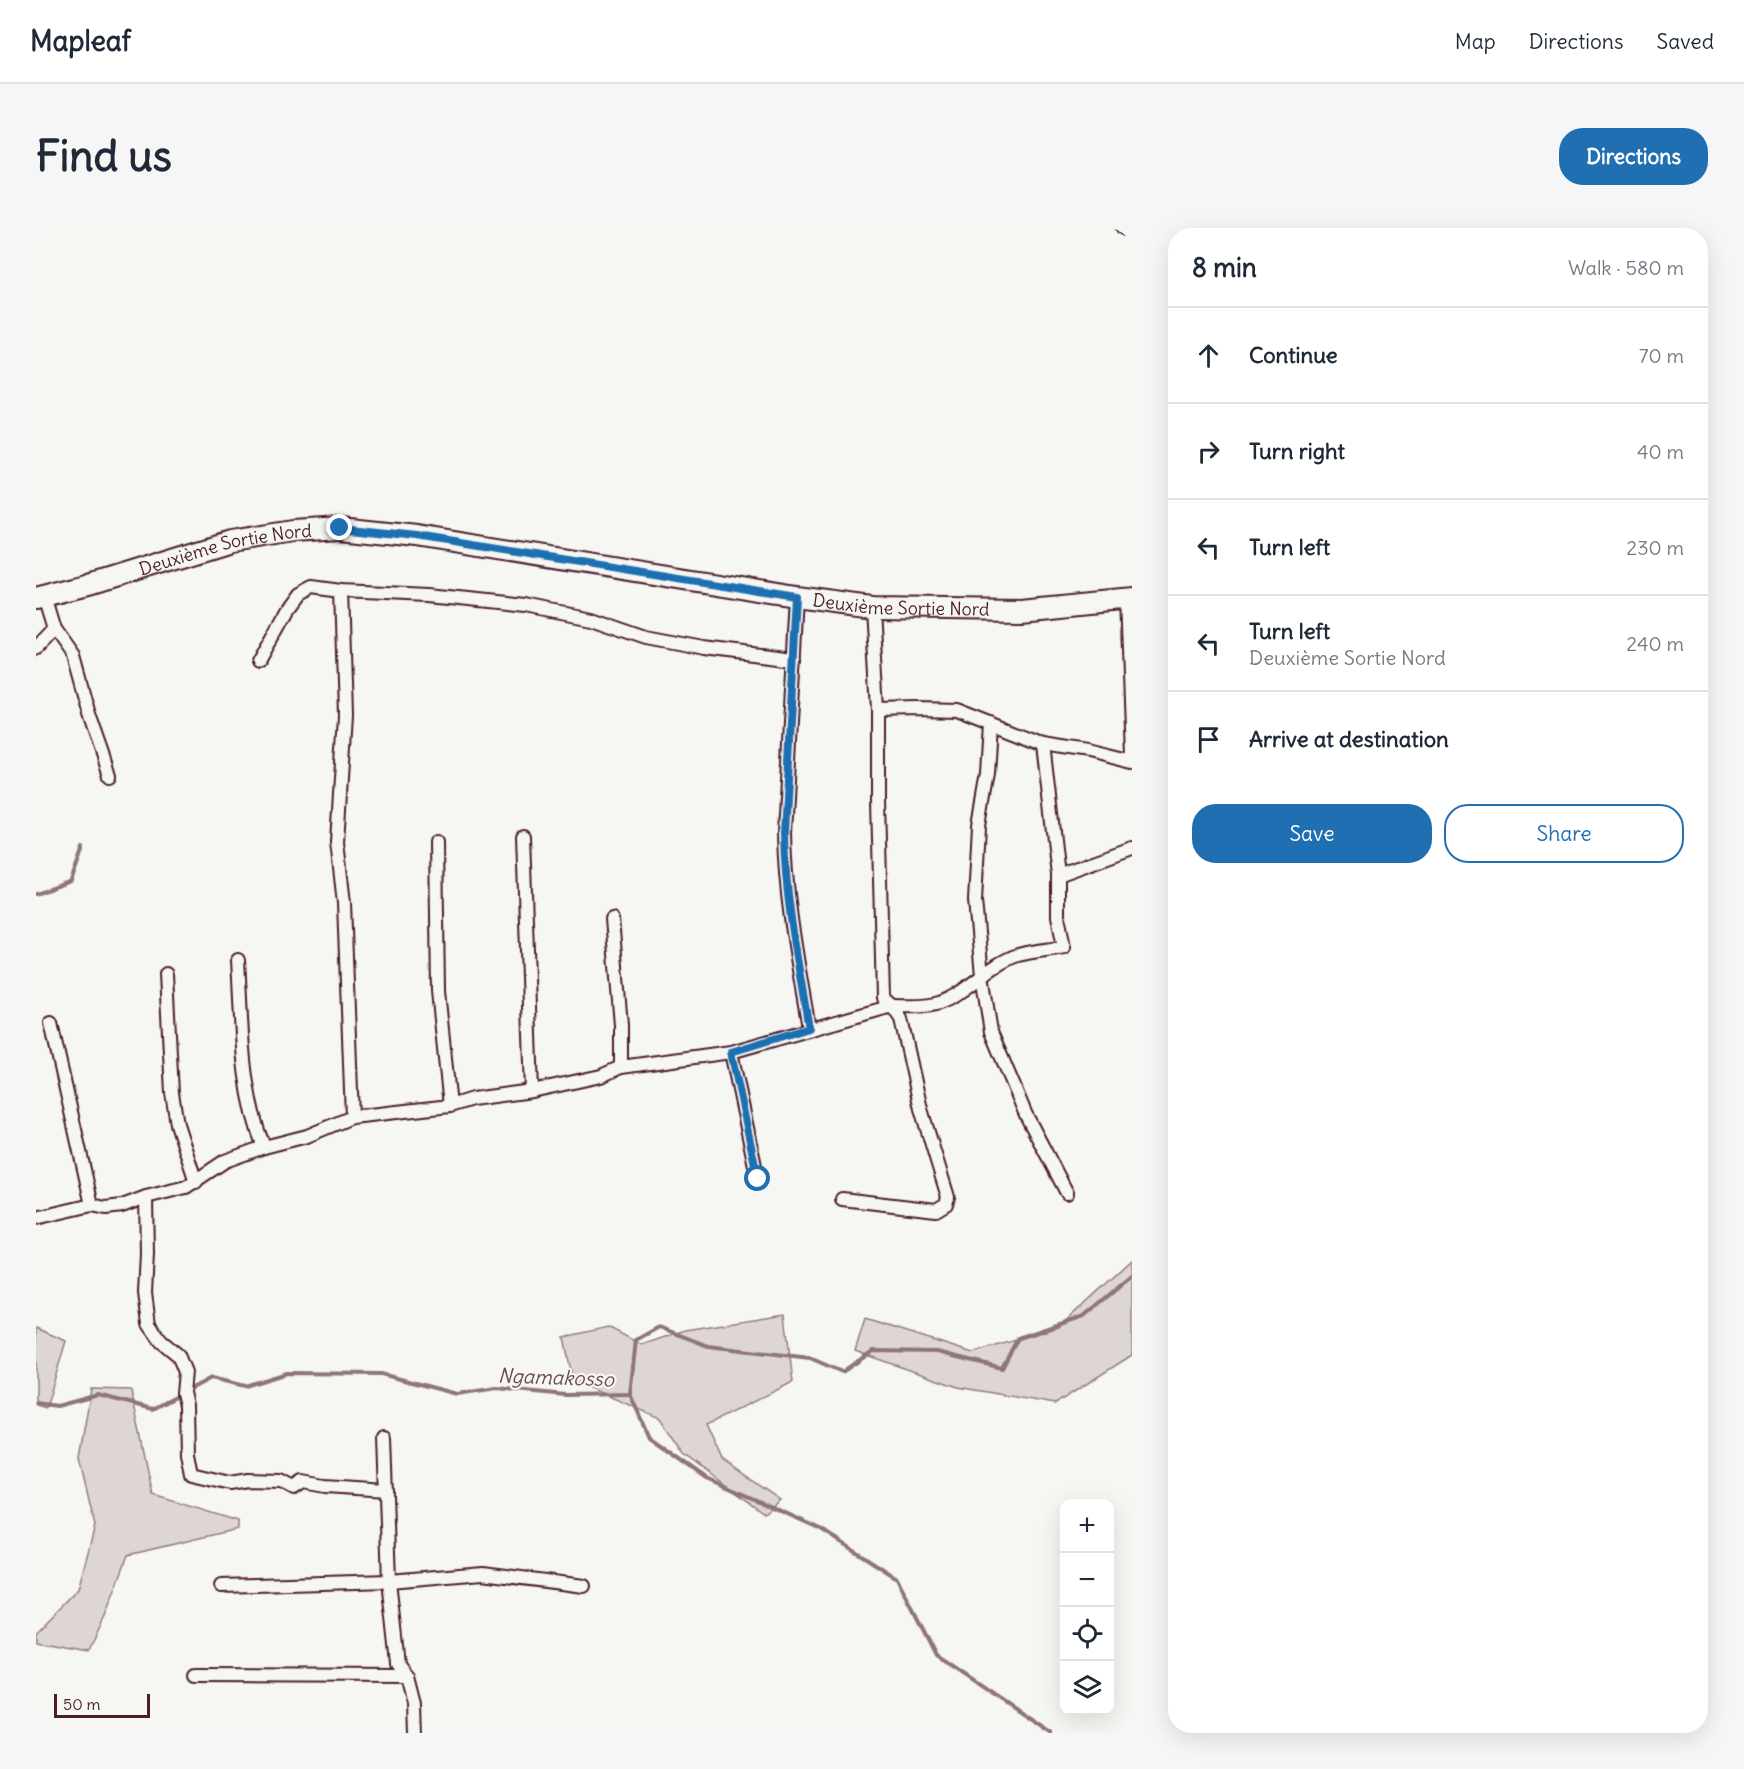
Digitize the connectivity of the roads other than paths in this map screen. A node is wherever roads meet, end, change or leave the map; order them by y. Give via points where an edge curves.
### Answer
1 (1123, 228) edge
2 (1132, 232) edge
3 (341, 591) junction
4 (40, 597) edge
5 (797, 597) junction
6 (1129, 598) edge
7 (872, 607) junction
8 (54, 629) junction
9 (36, 648) edge
10 (794, 659) junction
11 (258, 661) dead end
12 (878, 710) junction
13 (991, 723) junction
14 (1043, 744) junction
15 (1132, 755) edge
16 (1132, 762) edge
17 (110, 775) dead end
18 (523, 836) dead end
19 (436, 842) dead end
20 (1132, 848) edge
21 (1058, 875) junction
22 (612, 919) dead end
23 (238, 960) dead end
24 (166, 974) dead end
25 (982, 975) junction
26 (892, 1006) junction
27 (51, 1023) dead end
28 (809, 1028) junction
29 (731, 1052) junction
30 (621, 1067) junction
31 (532, 1090) junction
32 (450, 1106) junction
33 (352, 1117) junction
34 (264, 1147) junction
35 (758, 1179) dead end
36 (196, 1182) junction
37 (1067, 1192) dead end
38 (146, 1197) junction
39 (842, 1199) dead end
40 (92, 1205) junction
41 (36, 1218) edge
42 (384, 1438) dead end
43 (386, 1490) junction
44 (389, 1581) junction
45 (221, 1586) dead end
46 (584, 1586) dead end
47 (196, 1676) dead end
48 (407, 1676) junction
49 (415, 1733) edge

1 - 2 street
3 - 10 street via 534,606 591,618 646,637
3 - 11 street via 311,587 298,594
3 - 33 street via 345,715 338,842
4 - 5 main road, Deuxième Sortie Nord via 230,541 340,528 429,538
4 - 8 street
5 - 7 main road, Deuxième Sortie Nord
5 - 10 street
6 - 7 main road, Deuxième Sortie Nord via 1023,609
6 - 15 street
7 - 12 street
8 - 9 street
8 - 17 street via 73,656
10 - 28 street via 784,868
12 - 13 street via 957,710
12 - 26 street via 882,998
13 - 14 street
13 - 25 street via 975,901
14 - 16 street
14 - 21 street
18 - 31 street
19 - 32 street via 438,992
20 - 21 street
21 - 25 street via 1058,916 1064,947 1017,956
22 - 30 street
23 - 34 street via 244,1065 254,1124
24 - 36 street via 172,1093 177,1124
25 - 26 street via 938,1004
25 - 37 street via 991,1032 1026,1114
26 - 28 street
26 - 39 street via 901,1019 921,1109 948,1197 946,1204 936,1210
27 - 40 street
28 - 29 street
29 - 30 street
29 - 35 street
30 - 31 street via 601,1076
31 - 32 street
32 - 33 street
33 - 34 street via 307,1136
34 - 36 street via 225,1161
36 - 38 street
38 - 40 street via 122,1206
38 - 43 street via 144,1293 149,1324 178,1355 185,1372 183,1393 191,1474 230,1483 281,1481 294,1488 303,1482
40 - 41 street
42 - 43 street
43 - 44 street
44 - 45 street
44 - 46 street via 483,1573
44 - 48 street via 398,1664
47 - 48 street
48 - 49 street via 414,1703

